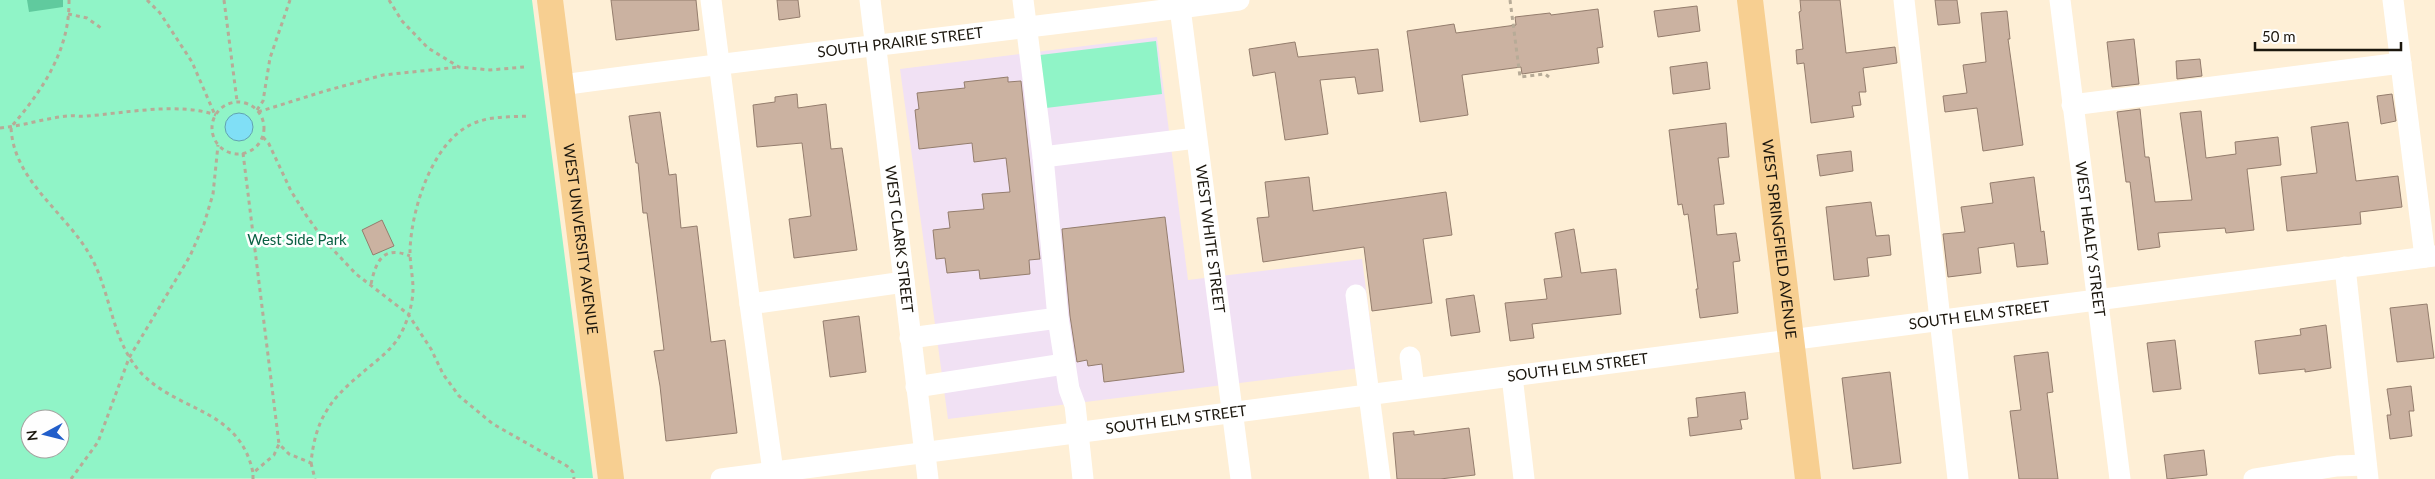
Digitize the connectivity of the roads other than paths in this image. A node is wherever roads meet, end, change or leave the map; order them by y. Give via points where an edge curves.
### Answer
1 (550, 0) edge
2 (711, 0) edge
3 (870, 0) edge
4 (1023, 0) edge
5 (1239, 0) edge
6 (1750, 0) edge
7 (1904, 0) edge
8 (2060, 0) edge
9 (2393, 0) edge
10 (1179, 4) edge
11 (1027, 28) junction
12 (876, 44) junction
13 (719, 63) junction
14 (2401, 63) junction
15 (562, 85) junction
16 (2072, 105) junction
17 (1196, 138) junction
18 (1043, 157) junction
19 (2430, 257) edge
20 (2345, 267) junction
21 (904, 282) junction
22 (1356, 295) dead end
23 (2098, 301) junction
24 (750, 304) junction
25 (1058, 318) junction
26 (1940, 321) junction
27 (910, 338) junction
28 (1790, 340) junction
29 (1410, 357) dead end
30 (1064, 364) junction
31 (1512, 376) junction
32 (916, 387) junction
33 (1414, 388) junction
34 (1369, 394) junction
35 (1232, 412) junction
36 (1078, 432) junction
37 (924, 452) junction
38 (2367, 472) edge
39 (774, 476) edge
40 (611, 479) edge
41 (721, 479) edge
42 (928, 479) edge
43 (1083, 479) edge
44 (1241, 479) edge
45 (1380, 479) edge
46 (1524, 479) edge
47 (1808, 479) edge
48 (1958, 479) edge
49 (2120, 479) edge
50 (2254, 479) edge

1 - 15 main road, WEST UNIVERSITY AVENUE
2 - 13 street
3 - 12 street, WEST CLARK STREET
4 - 11 street
5 - 10 street, SOUTH PRAIRIE STREET
6 - 28 main road, WEST SPRINGFIELD AVENUE
7 - 26 street
8 - 16 street, WEST HEALEY STREET
9 - 14 street
10 - 11 street, SOUTH PRAIRIE STREET
10 - 17 street, WEST WHITE STREET
11 - 12 street, SOUTH PRAIRIE STREET
11 - 18 street
12 - 13 street, SOUTH PRAIRIE STREET
12 - 21 street, WEST CLARK STREET
13 - 15 street, SOUTH PRAIRIE STREET
13 - 24 street
14 - 16 street
14 - 19 street
15 - 40 main road, WEST UNIVERSITY AVENUE
16 - 23 street, WEST HEALEY STREET
17 - 18 street
17 - 35 street, WEST WHITE STREET
18 - 25 street
19 - 20 street, SOUTH ELM STREET
20 - 23 street, SOUTH ELM STREET
20 - 38 street
21 - 24 street
21 - 27 street, WEST CLARK STREET
22 - 34 street
23 - 26 street, SOUTH ELM STREET
23 - 49 street, WEST HEALEY STREET
24 - 39 street
25 - 27 street
25 - 30 street
26 - 28 street, SOUTH ELM STREET
26 - 48 street
27 - 32 street, WEST CLARK STREET
28 - 31 street, SOUTH ELM STREET
28 - 47 main road, WEST SPRINGFIELD AVENUE
29 - 33 street
30 - 32 street
30 - 36 street
31 - 33 street, SOUTH ELM STREET
31 - 46 street
32 - 37 street, WEST CLARK STREET
33 - 34 street, SOUTH ELM STREET
34 - 35 street, SOUTH ELM STREET
34 - 45 street
35 - 36 street, SOUTH ELM STREET
35 - 44 street, WEST WHITE STREET
36 - 37 street, SOUTH ELM STREET
36 - 43 street
37 - 39 street, SOUTH ELM STREET
37 - 42 street, WEST CLARK STREET
38 - 50 street via 2337,466
39 - 41 street, SOUTH ELM STREET

